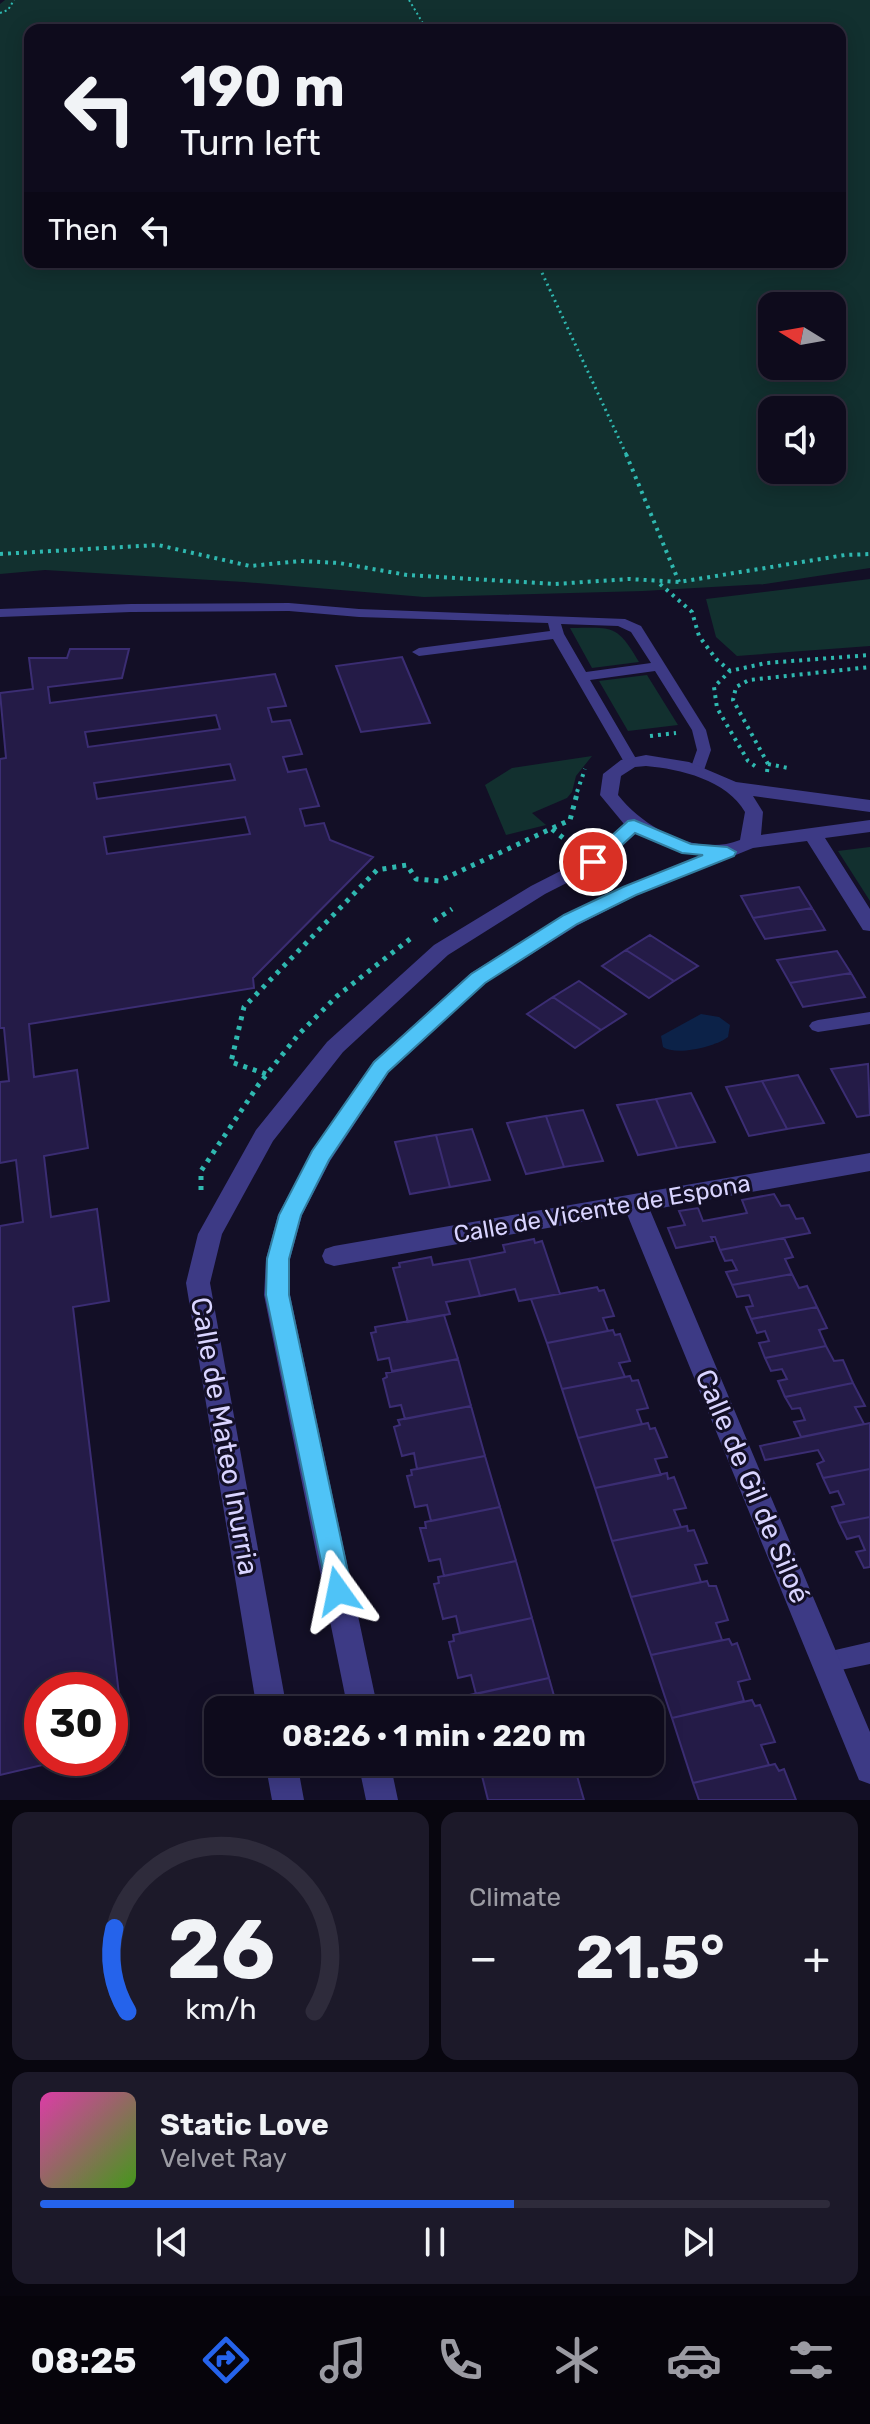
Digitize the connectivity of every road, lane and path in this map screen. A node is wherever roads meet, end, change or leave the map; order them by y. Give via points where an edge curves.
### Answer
1 (14, 0) edge
2 (409, 0) edge
3 (0, 13) edge
4 (423, 24) edge
5 (540, 268) edge
6 (0, 554) edge
7 (870, 554) edge
8 (679, 582) junction
9 (659, 583) junction
10 (0, 613) edge
11 (553, 619) junction
12 (557, 634) junction
13 (419, 652) dead end
14 (870, 655) edge
15 (660, 666) junction
16 (870, 667) edge
17 (730, 671) junction
18 (582, 677) junction
19 (728, 726) junction
20 (699, 730) junction
21 (619, 740) junction
22 (631, 762) junction
23 (697, 770) junction
24 (768, 784) junction
25 (727, 786) junction
26 (870, 806) edge
27 (634, 825) junction
28 (870, 826) edge
29 (814, 836) junction
30 (749, 843) junction
31 (727, 852) junction
32 (870, 925) edge
33 (870, 1018) edge
34 (818, 1026) dead end
35 (266, 1074) dead end
36 (870, 1162) edge
37 (635, 1203) junction
38 (334, 1256) dead end
39 (870, 1653) edge
40 (826, 1662) junction
41 (270, 1696) edge
42 (360, 1696) edge
43 (870, 1769) edge
44 (284, 1776) edge
45 (377, 1776) edge
46 (288, 1800) edge
47 (382, 1800) edge

1 - 3 path
2 - 4 path
5 - 8 path via 646,496
6 - 9 path via 158,545 250,566 301,561 487,581
7 - 8 path
8 - 9 path
9 - 17 path via 692,612 699,636
10 - 11 lane via 289,607
11 - 12 lane
11 - 15 lane via 620,622 636,629
12 - 13 lane
12 - 18 lane
14 - 17 path
15 - 18 lane
15 - 20 lane
16 - 24 path via 749,680 736,687 733,700 768,764
17 - 19 path via 714,687 717,708
18 - 21 lane
19 - 20 path
19 - 24 path
20 - 21 path
20 - 23 lane via 704,750
21 - 22 lane
21 - 35 path via 606,742 609,752 581,773 570,820 439,881 416,879 407,865 377,870 244,1007 231,1062
22 - 23 street via 659,760
22 - 27 street via 612,774 609,795
23 - 25 street
24 - 25 street
24 - 26 street
25 - 30 street via 754,811
27 - 31 street via 688,849
27 - 41 street, Calle de Mateo Inurria via 593,862 441,950 335,1047 264,1136 210,1234 198,1283
28 - 29 street
29 - 30 street
29 - 32 street
30 - 31 street
31 - 42 street via 571,920 478,978 381,1067 320,1157 290,1215 278,1259 277,1295
33 - 34 lane
36 - 37 street, Calle de Vicente de Espona
37 - 38 street, Calle de Vicente de Espona
37 - 40 street, Calle de Gil de Siloé
39 - 40 lane
40 - 43 street, Calle de Gil de Siloé
44 - 46 street
45 - 47 street

